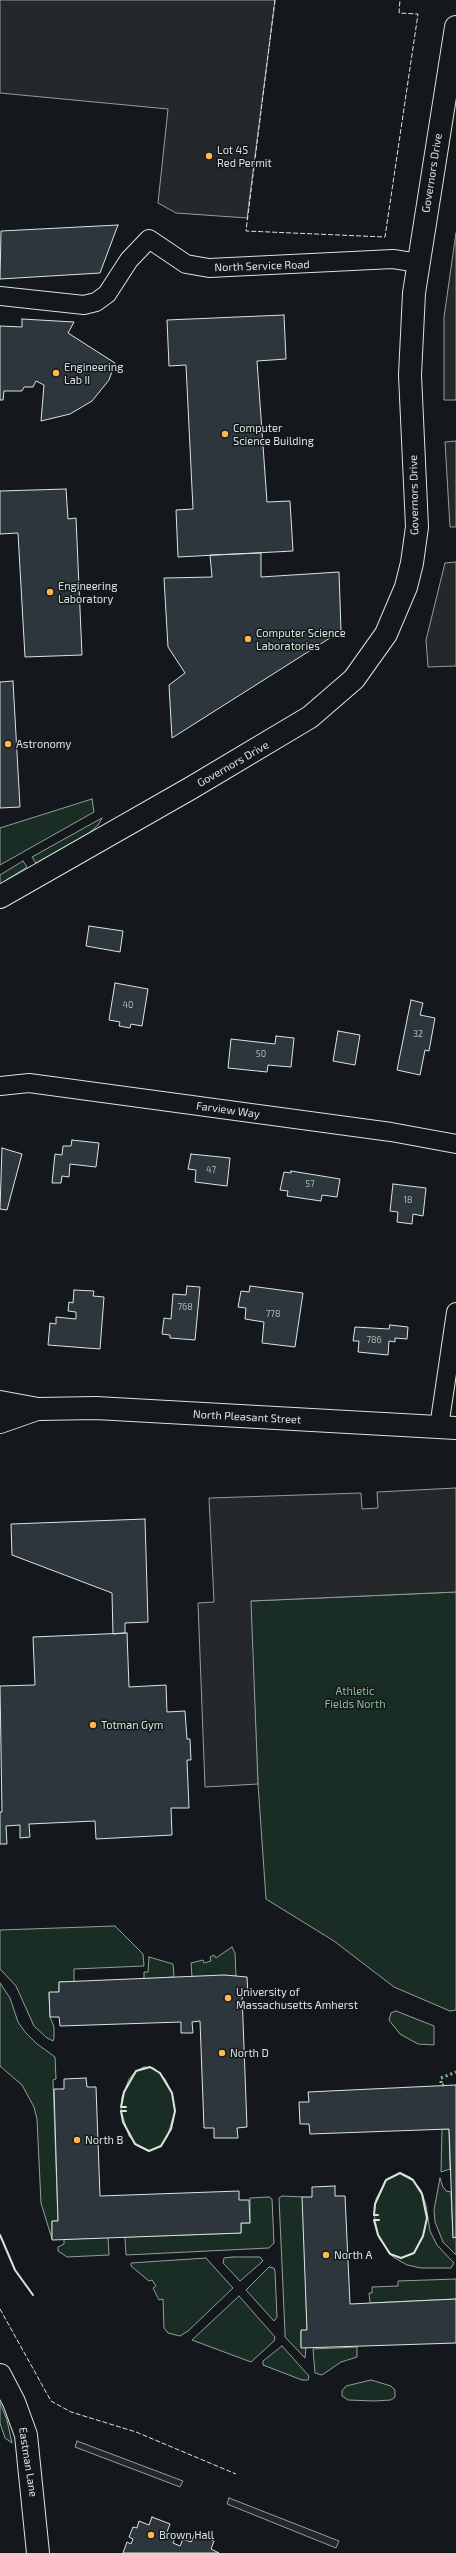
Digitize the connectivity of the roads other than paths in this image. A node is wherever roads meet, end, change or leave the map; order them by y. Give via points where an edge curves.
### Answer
1 (456, 27) edge
2 (418, 263) junction
3 (0, 296) edge
4 (0, 897) edge
5 (0, 1086) edge
6 (456, 1144) edge
7 (456, 1312) edge
8 (0, 1402) edge
9 (38, 1409) junction
10 (0, 1422) edge
11 (447, 1428) edge
12 (0, 2375) edge
13 (38, 2553) edge

1 - 2 main road, Governors Drive
2 - 3 street, North Service Road via 393,259 209,268 186,264 149,239 129,260 107,294 96,302 84,305
2 - 4 main road, Governors Drive via 410,374 416,534 404,594 397,613 372,657 337,696 294,727
5 - 6 street, Farview Way via 30,1083 391,1132
7 - 11 street
8 - 9 main road, North Pleasant Street
9 - 10 main road, North Pleasant Street
9 - 11 main road, North Pleasant Street via 96,1408
12 - 13 main road, Eastman Lane via 14,2402 26,2435

